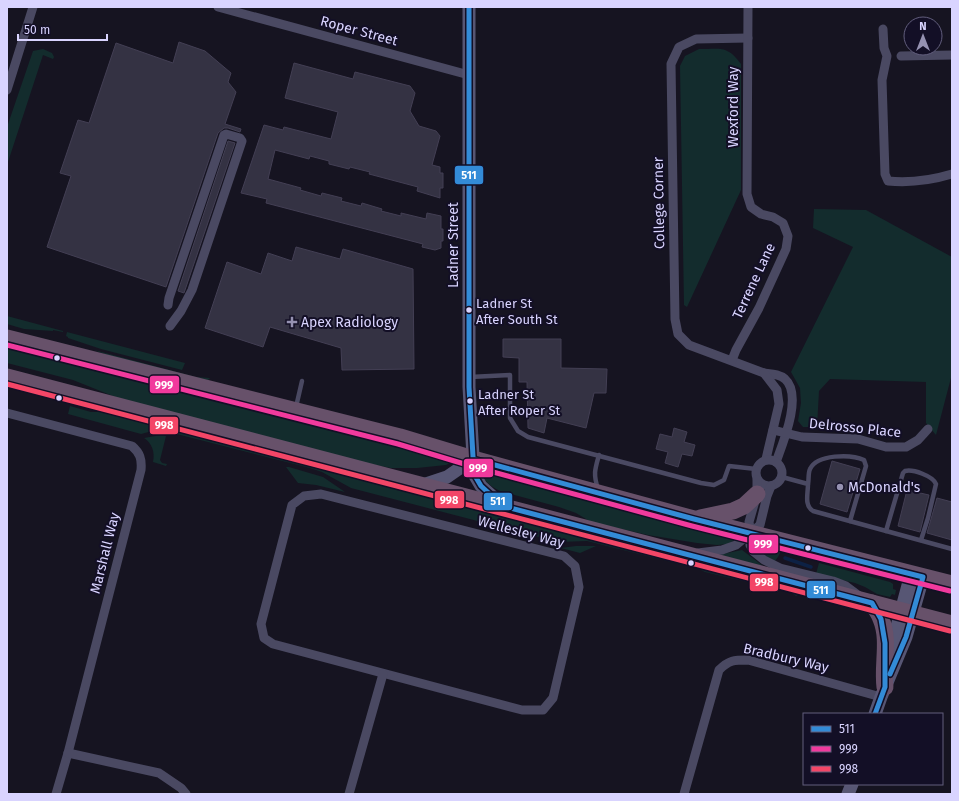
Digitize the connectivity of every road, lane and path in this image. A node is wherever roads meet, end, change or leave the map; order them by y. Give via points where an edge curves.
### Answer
1 (33, 7) edge
2 (218, 7) edge
3 (469, 7) edge
4 (748, 7) edge
5 (882, 29) dead end
6 (748, 38) junction
7 (887, 56) junction
8 (901, 56) joint
9 (952, 56) edge
10 (469, 75) junction
11 (7, 90) edge
12 (952, 174) edge
13 (751, 207) joint
14 (168, 305) dead end
15 (170, 326) dead end
16 (7, 338) edge
17 (732, 360) junction
18 (764, 373) junction
19 (7, 377) edge
20 (469, 377) junction
21 (302, 381) dead end
22 (295, 410) junction
23 (7, 413) edge
24 (928, 429) dead end
25 (773, 430) junction
26 (786, 433) junction
27 (599, 456) junction
28 (473, 459) junction
29 (766, 459) junction
30 (776, 462) junction
31 (756, 469) junction
32 (782, 477) junction
33 (808, 484) junction
34 (424, 485) junction
35 (762, 487) junction
36 (599, 492) junction
37 (503, 506) junction
38 (694, 519) junction
39 (850, 521) junction
40 (886, 531) junction
41 (751, 533) junction
42 (921, 540) junction
43 (662, 548) junction
44 (952, 549) edge
45 (917, 575) junction
46 (952, 584) edge
47 (872, 603) junction
48 (907, 612) junction
49 (952, 624) edge
50 (383, 674) junction
51 (883, 692) junction
52 (875, 713) edge
53 (68, 753) junction
54 (56, 794) edge
55 (186, 794) edge
56 (349, 794) edge
57 (684, 794) edge

1 - 11 street
2 - 10 street, Roper Street
3 - 10 street, Ladner Street
4 - 6 street, Wexford Way
5 - 7 street
6 - 13 street, Wexford Way via 747,194
6 - 17 street, College Corner via 696,39 679,47 671,64 675,319 678,334 689,345
7 - 8 lane
7 - 12 street via 882,80 885,174 888,181 904,183
8 - 9 street
10 - 20 street, Ladner Street
13 - 17 street, Terrene Lane via 782,223 788,236 786,249
14 - 15 street via 224,135 240,138 242,141 192,290
16 - 22 highway
17 - 18 street, College Corner
18 - 25 street via 779,396
18 - 26 street, College Corner via 784,378 791,389 792,405
19 - 34 highway
20 - 27 lane via 510,375 510,418 518,431 528,437
20 - 28 street, Ladner Street
21 - 22 lane
22 - 28 highway
23 - 53 street, Marshall Way via 132,446 140,455 142,462
24 - 26 street, Delrosso Place via 918,440 906,447 886,447 858,439 802,437
25 - 26 street, Delrosso Place
25 - 29 street
26 - 30 street, College Corner
27 - 31 lane via 714,485 724,480 729,466
27 - 36 lane via 594,471
28 - 34 street via 447,477
28 - 36 highway
28 - 37 street, Ladner Street via 474,474 481,486
29 - 30 street
29 - 31 street via 761,461
30 - 32 street via 782,469
31 - 35 street via 755,476
32 - 33 lane
32 - 35 street via 776,484
33 - 39 lane via 809,508
33 - 39 lane via 809,469 816,461 827,457 864,460 866,466
34 - 37 highway
35 - 38 highway via 744,506 733,511
35 - 41 street via 749,522
35 - 41 street via 766,496 760,525
36 - 38 highway
37 - 43 highway
38 - 41 highway
39 - 40 lane
40 - 42 lane
40 - 42 lane via 903,473 910,470 929,476 936,484
41 - 43 street via 736,545 722,550 696,554
41 - 45 highway
41 - 47 street via 751,549 759,557 780,568 841,584
42 - 44 lane
43 - 47 highway
45 - 46 highway
45 - 48 street
47 - 48 highway
47 - 51 highway via 881,620 885,643
48 - 49 highway
48 - 51 street via 906,637
50 - 50 street, Wellesley Way via 273,644 264,638 261,624 292,505 304,496 321,494 557,554 564,556 575,566 579,587 553,698 543,710 522,710
50 - 56 street
51 - 52 street
51 - 57 street, Bradbury Way via 748,660 734,660 725,664 719,670
53 - 54 street, Marshall Way
53 - 55 street via 159,773

